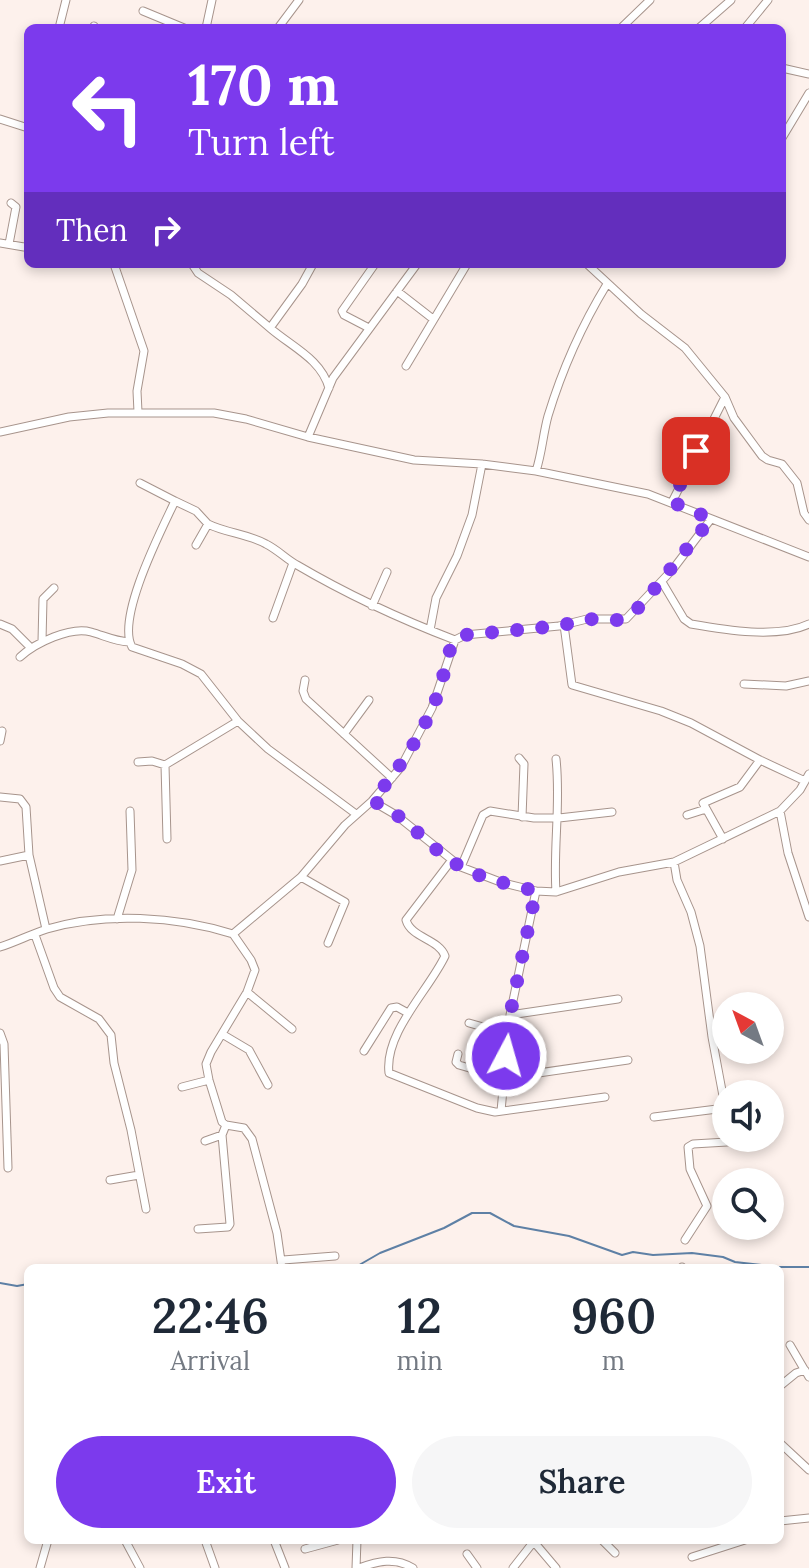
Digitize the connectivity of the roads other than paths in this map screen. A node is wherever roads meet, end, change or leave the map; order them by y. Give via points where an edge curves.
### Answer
1 (66, 0) edge
2 (212, 0) edge
3 (299, 0) edge
4 (650, 0) edge
5 (731, 0) edge
6 (768, 0) edge
7 (143, 11) dead end
8 (60, 24) edge
9 (174, 24) edge
10 (207, 24) edge
11 (281, 24) edge
12 (625, 24) edge
13 (704, 24) edge
14 (748, 24) edge
15 (786, 69) edge
16 (809, 74) edge
17 (809, 93) edge
18 (0, 119) edge
19 (24, 127) edge
20 (786, 131) edge
21 (11, 203) dead end
22 (4, 243) edge
23 (24, 246) edge
24 (115, 268) edge
25 (195, 268) edge
26 (311, 268) edge
27 (372, 268) edge
28 (414, 268) edge
29 (465, 268) edge
30 (591, 268) edge
31 (607, 284) junction
32 (397, 291) junction
33 (433, 319) junction
34 (270, 328) junction
35 (369, 328) junction
36 (406, 366) dead end
37 (329, 388) junction
38 (725, 397) junction
39 (138, 412) junction
40 (0, 432) edge
41 (308, 437) junction
42 (482, 464) junction
43 (536, 471) junction
44 (140, 483) dead end
45 (175, 501) junction
46 (672, 502) junction
47 (711, 519) junction
48 (809, 520) edge
49 (208, 524) junction
50 (196, 545) dead end
51 (809, 557) edge
52 (293, 563) junction
53 (387, 572) dead end
54 (662, 582) junction
55 (54, 588) dead end
56 (372, 606) junction
57 (273, 618) dead end
58 (0, 624) edge
59 (809, 624) edge
60 (564, 625) junction
61 (430, 630) junction
62 (455, 640) junction
63 (42, 641) junction
64 (129, 642) junction
65 (30, 647) junction
66 (20, 657) dead end
67 (305, 680) dead end
68 (809, 681) edge
69 (744, 684) dead end
70 (369, 700) dead end
71 (238, 721) junction
72 (2, 731) edge
73 (344, 734) junction
74 (0, 741) edge
75 (519, 758) dead end
76 (556, 759) dead end
77 (760, 760) junction
78 (138, 762) dead end
79 (165, 765) junction
80 (807, 777) edge
81 (392, 778) junction
82 (0, 797) edge
83 (372, 801) junction
84 (706, 809) junction
85 (130, 811) dead end
86 (780, 811) junction
87 (612, 812) dead end
88 (356, 814) junction
89 (687, 815) dead end
90 (522, 817) junction
91 (559, 818) junction
92 (167, 839) dead end
93 (723, 839) junction
94 (29, 855) junction
95 (0, 861) edge
96 (451, 861) junction
97 (674, 862) junction
98 (461, 867) junction
99 (301, 877) junction
100 (536, 891) junction
101 (556, 892) junction
102 (809, 917) edge
103 (117, 919) junction
104 (46, 929) junction
105 (233, 934) junction
106 (35, 935) junction
107 (328, 943) dead end
108 (0, 947) edge
109 (247, 992) junction
110 (618, 999) dead end
111 (408, 1013) junction
112 (510, 1015) junction
113 (469, 1023) dead end
114 (292, 1029) dead end
115 (0, 1033) edge
116 (222, 1034) junction
117 (508, 1034) junction
118 (364, 1051) dead end
119 (458, 1054) dead end
120 (628, 1060) dead end
121 (504, 1078) junction
122 (209, 1080) junction
123 (720, 1080) edge
124 (268, 1085) dead end
125 (182, 1087) dead end
126 (605, 1097) dead end
127 (501, 1111) junction
128 (712, 1111) edge
129 (654, 1117) dead end
130 (226, 1125) junction
131 (222, 1135) junction
132 (205, 1141) dead end
133 (712, 1143) edge
134 (8, 1168) dead end
135 (139, 1175) junction
136 (110, 1180) dead end
137 (146, 1209) dead end
138 (198, 1229) dead end
139 (685, 1240) dead end
140 (335, 1256) dead end
141 (283, 1264) edge
142 (790, 1345) dead end
143 (806, 1373) edge
144 (784, 1384) edge
145 (784, 1447) edge
146 (809, 1470) edge
147 (809, 1518) edge
148 (784, 1521) edge
149 (47, 1544) edge
150 (127, 1544) edge
151 (206, 1544) edge
152 (276, 1544) edge
153 (319, 1544) edge
154 (357, 1544) edge
155 (531, 1544) edge
156 (533, 1544) edge
157 (606, 1544) edge
158 (733, 1544) edge
159 (305, 1549) dead end
160 (615, 1553) dead end
161 (467, 1554) dead end
162 (692, 1557) dead end
163 (40, 1568) edge
164 (140, 1568) edge
165 (215, 1568) edge
166 (285, 1568) edge
167 (358, 1568) edge
168 (413, 1568) edge
169 (477, 1568) edge
170 (513, 1568) edge
171 (556, 1568) edge

1 - 8 street
2 - 10 street
3 - 11 street
4 - 12 street
5 - 13 street
6 - 14 street
7 - 9 street
15 - 16 street
17 - 20 street
18 - 19 street
21 - 22 street via 16,207
22 - 23 street
24 - 39 street via 144,351
25 - 34 street
26 - 34 street
27 - 35 street via 342,311
28 - 32 street
29 - 33 street
30 - 31 street
31 - 38 street via 685,348
31 - 43 street via 580,331 554,399
32 - 33 street
32 - 35 street
33 - 36 street
34 - 37 street via 318,366
35 - 37 street
37 - 41 street
38 - 46 street
38 - 48 street via 762,456 782,464 797,483
39 - 40 street via 69,417
39 - 41 street via 214,413
41 - 42 street via 414,460
42 - 43 street
42 - 61 street via 472,515 436,598
43 - 46 street
44 - 45 street
45 - 49 street
45 - 64 street via 132,605
46 - 47 street
47 - 51 street
47 - 54 street
49 - 50 street
49 - 52 street via 265,543
52 - 56 street
52 - 57 street
53 - 56 street
54 - 59 street via 691,624 769,632
54 - 60 street via 626,619
55 - 63 street via 43,599
56 - 61 street
58 - 65 street
60 - 62 street
60 - 77 street via 572,685 681,719
61 - 62 street
62 - 81 street via 432,708
63 - 64 street via 83,631
63 - 65 street
64 - 71 street via 137,650 201,674
65 - 66 street
67 - 73 street via 306,699
68 - 69 street
70 - 73 street
71 - 79 street
71 - 88 street
72 - 74 street
73 - 81 street
75 - 90 street via 524,764
76 - 91 street
77 - 80 street
77 - 84 street via 746,782 704,802
78 - 79 street
79 - 92 street
80 - 86 street
81 - 83 street
82 - 94 street via 25,803
83 - 88 street
83 - 96 street
84 - 89 street
84 - 93 street
85 - 103 street via 132,870
86 - 93 street
86 - 102 street
87 - 91 street
88 - 99 street
90 - 91 street
90 - 98 street via 486,813
91 - 101 street
93 - 97 street
94 - 95 street
94 - 104 street
96 - 98 street
96 - 111 street via 406,920 409,928 445,953
97 - 101 street
97 - 123 street via 700,946
98 - 100 street
99 - 105 street
99 - 107 street via 345,902
100 - 101 street
100 - 112 street
103 - 104 street
103 - 105 street
104 - 106 street
105 - 109 street via 254,965
106 - 108 street
106 - 135 street via 60,997 99,1019 111,1035
109 - 114 street
109 - 116 street
110 - 112 street
111 - 118 street via 391,1008
111 - 127 street via 393,1047 389,1073 477,1108
112 - 117 street
113 - 117 street
115 - 134 street
116 - 122 street via 208,1057
116 - 124 street via 249,1050
117 - 121 street
119 - 121 street via 459,1065
120 - 121 street
121 - 127 street
122 - 125 street
122 - 130 street
126 - 127 street
128 - 129 street
130 - 131 street
130 - 141 street via 244,1128 252,1139
131 - 132 street
131 - 138 street via 230,1224
133 - 139 street via 688,1147 690,1169 707,1206
135 - 136 street
135 - 137 street
140 - 141 street
142 - 143 street
143 - 144 street
145 - 146 street
147 - 148 street
149 - 163 street
150 - 164 street
151 - 165 street
152 - 166 street
153 - 159 street
154 - 167 street
155 - 170 street
156 - 171 street
157 - 160 street
158 - 162 street
161 - 169 street
167 - 168 street via 387,1560

